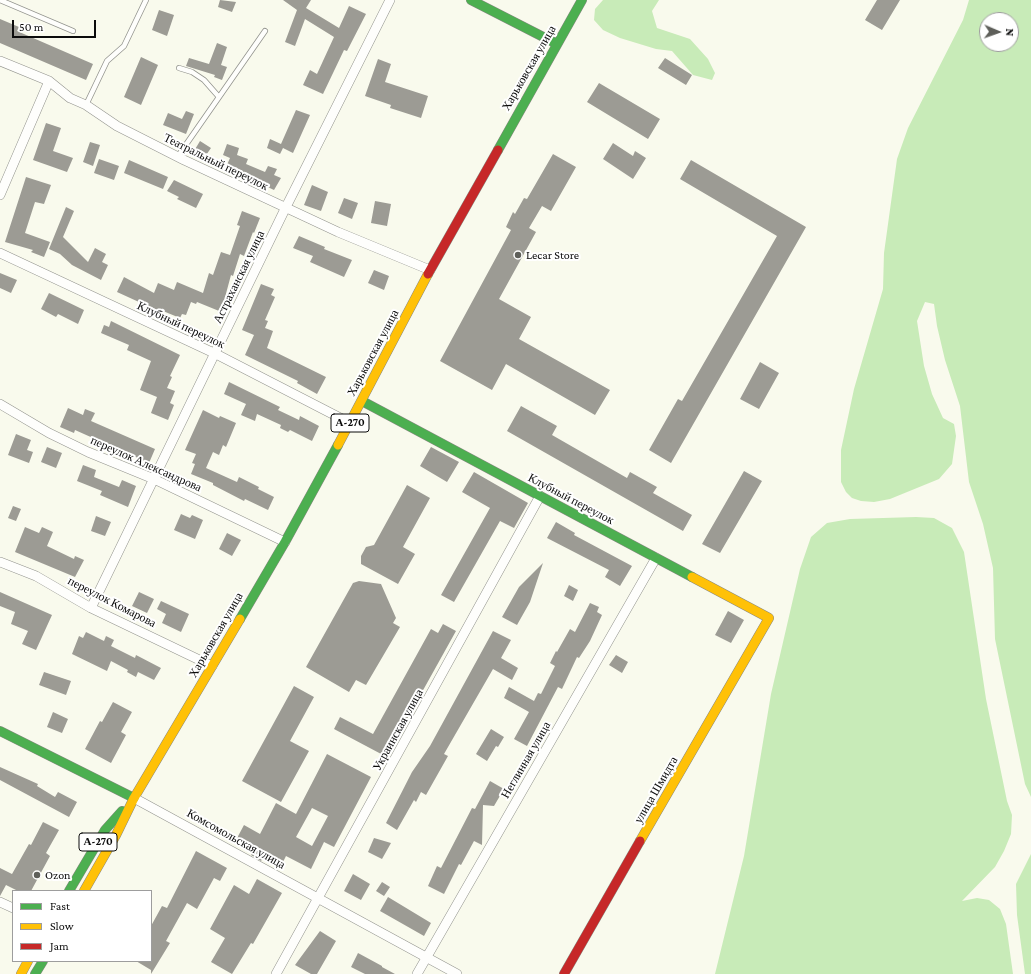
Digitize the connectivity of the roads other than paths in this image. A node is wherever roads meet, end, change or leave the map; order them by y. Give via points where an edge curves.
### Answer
1 (0, 0) edge
2 (146, 0) edge
3 (390, 0) edge
4 (471, 0) edge
5 (582, 0) edge
6 (73, 31) dead end
7 (265, 31) dead end
8 (557, 44) junction
9 (0, 61) edge
10 (179, 68) dead end
11 (49, 81) junction
12 (219, 97) junction
13 (86, 106) junction
14 (178, 156) junction
15 (0, 195) edge
16 (285, 209) junction
17 (0, 253) edge
18 (430, 270) junction
19 (216, 354) junction
20 (362, 401) junction
21 (0, 404) edge
22 (350, 423) junction
23 (154, 479) junction
24 (540, 496) junction
25 (285, 542) junction
26 (656, 558) junction
27 (0, 562) edge
28 (91, 608) junction
29 (769, 618) joint
30 (212, 666) junction
31 (0, 731) edge
32 (134, 798) junction
33 (70, 890) edge
34 (85, 890) edge
35 (319, 898) junction
36 (0, 902) edge
37 (12, 908) edge
38 (426, 957) junction
39 (27, 962) edge
40 (42, 962) edge
41 (21, 974) edge
42 (35, 974) edge
43 (276, 974) edge
44 (417, 974) edge
45 (457, 974) edge
46 (564, 974) edge

1 - 6 lane
2 - 13 lane via 124,46 107,61
3 - 16 street, Астраханская улица
4 - 8 main road
5 - 8 main road, Харьковская улица / А-270
7 - 12 lane
8 - 18 main road, Харьковская улица / А-270
9 - 11 street, Театральный переулок
10 - 12 lane via 192,72 204,80
11 - 13 street, Театральный переулок via 70,98
11 - 15 street
12 - 14 lane
13 - 14 street, Театральный переулок via 117,126
14 - 16 street, Театральный переулок
16 - 18 street, Театральный переулок
16 - 19 street, Астраханская улица
17 - 19 street, Клубный переулок
18 - 20 main road, Харьковская улица / А-270
19 - 22 street, Клубный переулок
19 - 23 street, Астраханская улица
20 - 22 main road, Харьковская улица / А-270
20 - 24 main road, Клубный переулок
21 - 23 street, переулок Александрова via 88,452
22 - 25 main road, Харьковская улица / А-270
23 - 25 street, переулок Александрова
23 - 28 street, Астраханская улица
24 - 26 main road, Клубный переулок
24 - 35 street, Украинская улица
25 - 30 main road, Харьковская улица / А-270
26 - 29 main road, Клубный переулок
26 - 38 street, Неглинная улица
27 - 28 street, переулок Комарова via 36,576
28 - 30 street, переулок Комарова
29 - 46 main road, улица Шмидта
30 - 32 main road, Харьковская улица / А-270
31 - 32 main road, Комсомольская улица
32 - 33 main road, Харьковская улица / А-270 via 105,830
32 - 34 main road, Харьковская улица / А-270
32 - 35 street, Комсомольская улица
35 - 38 street, Комсомольская улица
35 - 43 street, Украинская улица
36 - 37 street
38 - 44 street, Неглинная улица
38 - 45 street, Комсомольская улица
39 - 41 main road
40 - 42 main road

